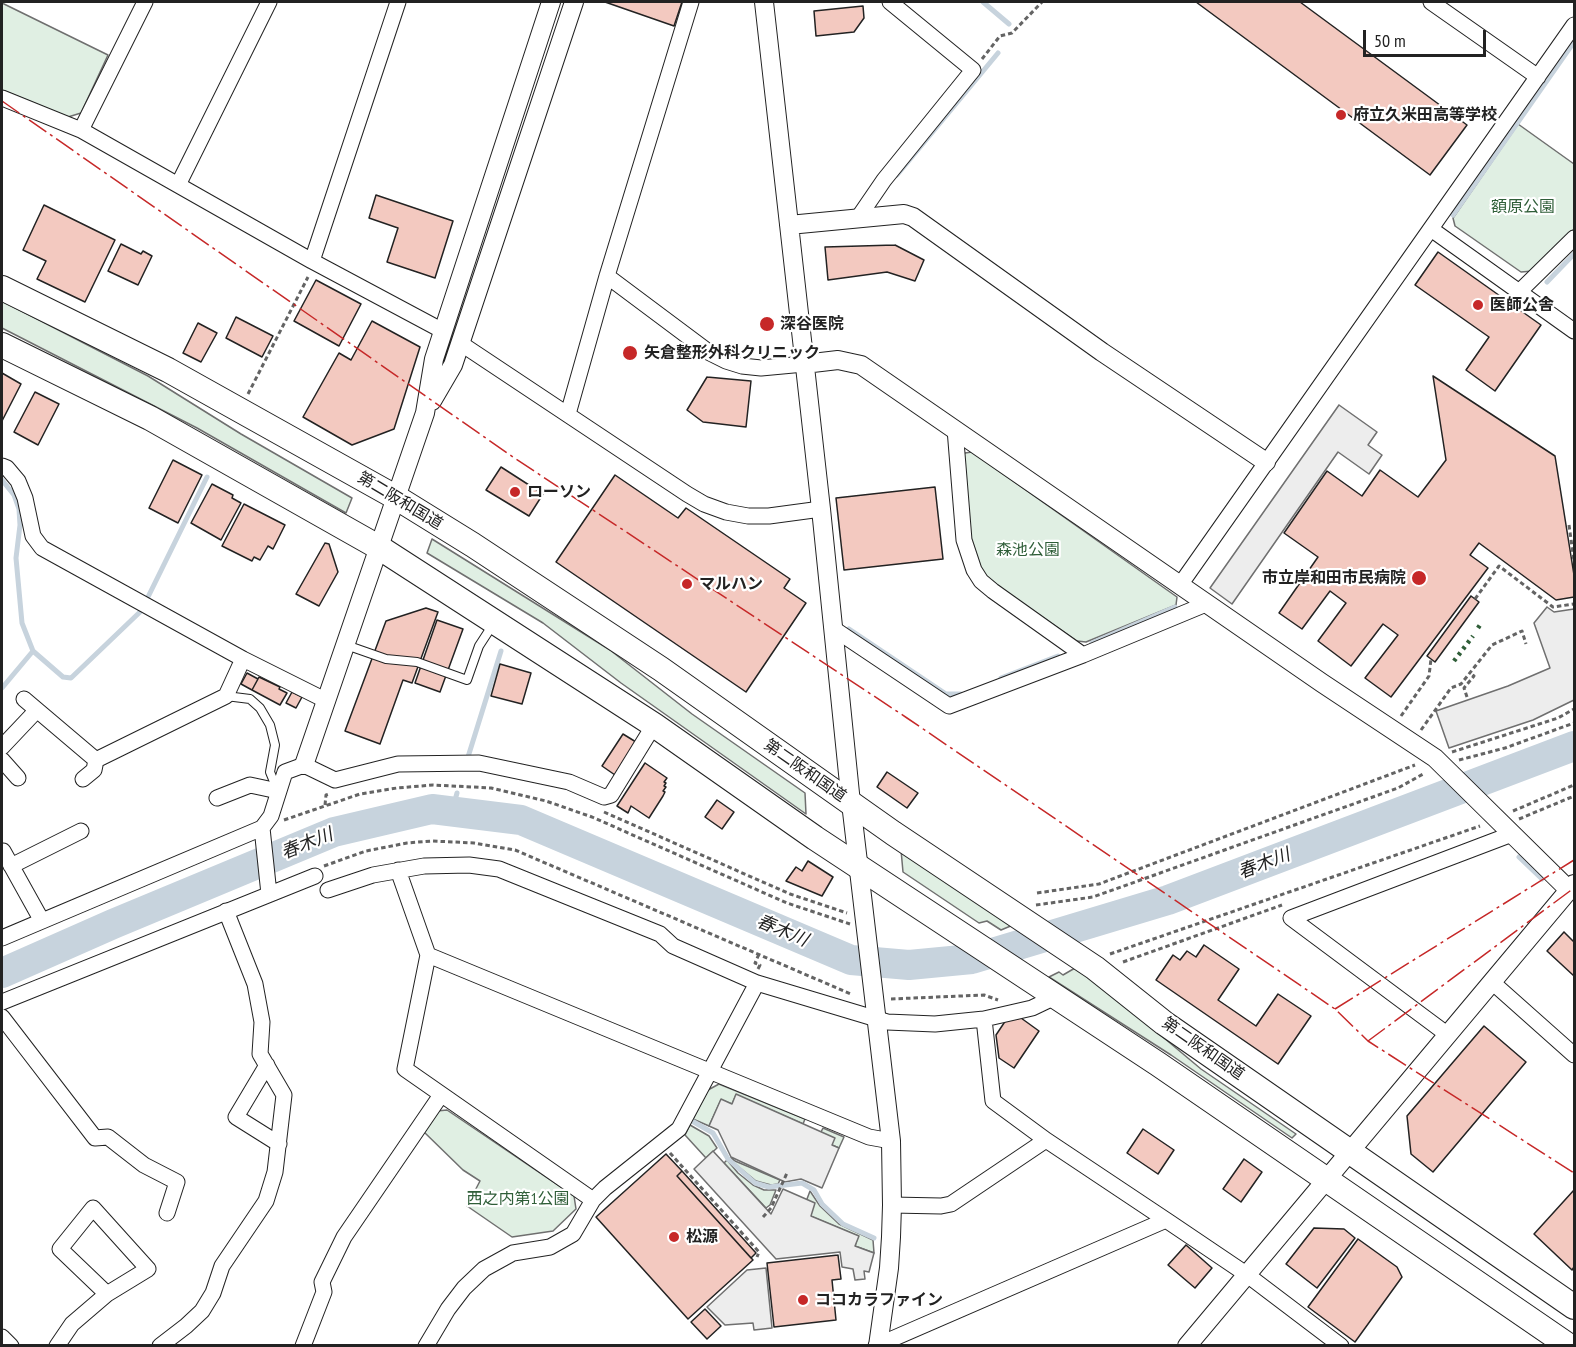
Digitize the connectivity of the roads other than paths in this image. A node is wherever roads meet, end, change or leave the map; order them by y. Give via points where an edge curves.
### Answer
1 (145, 2) edge
2 (269, 2) edge
3 (398, 2) edge
4 (551, 2) edge
5 (574, 2) edge
6 (691, 2) edge
7 (764, 2) edge
8 (890, 2) edge
9 (1431, 2) edge
10 (1575, 25) edge
11 (1538, 77) junction
12 (2, 98) edge
13 (81, 130) junction
14 (178, 185) junction
15 (858, 218) junction
16 (789, 225) junction
17 (1431, 229) junction
18 (1575, 238) edge
19 (312, 261) junction
20 (607, 276) junction
21 (2, 288) edge
22 (1519, 292) junction
23 (443, 331) junction
24 (1575, 331) edge
25 (460, 343) junction
26 (2, 345) edge
27 (804, 364) junction
28 (425, 413) junction
29 (568, 414) junction
30 (955, 429) junction
31 (1266, 462) junction
32 (2, 466) edge
33 (397, 498) junction
34 (821, 509) junction
35 (380, 548) junction
36 (1180, 585) junction
37 (1206, 604) junction
38 (494, 622) junction
39 (834, 629) junction
40 (346, 645) junction
41 (1083, 655) junction
42 (243, 659) junction
43 (226, 696) junction
44 (24, 699) dead end
45 (327, 701) junction
46 (37, 710) junction
47 (654, 725) junction
48 (2, 747) edge
49 (2, 760) edge
50 (96, 760) junction
51 (304, 765) junction
52 (18, 777) dead end
53 (83, 779) dead end
54 (278, 791) junction
55 (217, 798) dead end
56 (851, 803) junction
57 (81, 831) dead end
58 (262, 833) junction
59 (1512, 834) junction
60 (2, 851) edge
61 (11, 866) junction
62 (859, 867) junction
63 (398, 870) junction
64 (315, 876) dead end
65 (268, 889) junction
66 (328, 890) dead end
67 (1573, 890) edge
68 (226, 911) junction
69 (42, 921) junction
70 (2, 938) edge
71 (428, 955) junction
72 (1492, 982) junction
73 (757, 983) junction
74 (1055, 997) junction
75 (2, 1002) edge
76 (2, 1017) edge
77 (984, 1019) junction
78 (877, 1020) junction
79 (1448, 1035) junction
80 (1575, 1055) edge
81 (267, 1065) junction
82 (709, 1071) junction
83 (441, 1095) junction
84 (1046, 1140) junction
85 (891, 1141) junction
86 (279, 1144) junction
87 (1351, 1150) junction
88 (1327, 1179) junction
89 (593, 1200) junction
90 (892, 1205) junction
91 (167, 1213) dead end
92 (1166, 1220) junction
93 (1246, 1274) junction
94 (107, 1294) junction
95 (1575, 1307) edge
96 (2, 1337) edge
97 (878, 1345) edge
98 (11, 1346) edge
99 (57, 1346) edge
100 (160, 1346) edge
101 (303, 1346) edge
102 (426, 1346) edge
103 (1186, 1346) edge
104 (1341, 1346) edge
105 (1569, 1346) edge

1 - 13 street
2 - 14 street
3 - 19 street
4 - 23 street
5 - 25 street
6 - 20 street
7 - 16 street
8 - 15 street via 973,70
9 - 11 street
10 - 11 street
11 - 17 street
12 - 13 street
13 - 14 street
14 - 19 street
15 - 16 street
15 - 31 street via 904,213 913,217 1102,352
16 - 27 street
17 - 22 street
17 - 31 street
18 - 22 street
19 - 23 street
20 - 27 street via 726,361 761,368
20 - 29 street
21 - 33 highway, 第二阪和国道 via 168,370
22 - 24 street
23 - 28 street
25 - 28 street via 453,365
25 - 29 street
26 - 35 highway via 150,417
27 - 30 street via 838,360 861,365
27 - 34 street
28 - 33 street
29 - 34 street via 704,504 748,516
30 - 36 street
30 - 41 street via 964,540 974,570 993,591
31 - 36 street
32 - 42 street via 18,481 33,536 42,548
33 - 35 street
33 - 56 highway, 第二阪和国道 via 661,669
34 - 39 street
35 - 38 highway
35 - 40 street
36 - 37 street
37 - 41 street
37 - 59 street via 1441,764
38 - 40 lane via 479,646 467,680 417,662 386,659
38 - 47 highway
39 - 41 street via 949,706
39 - 56 street
40 - 45 street
42 - 43 street
42 - 45 street
43 - 50 street
43 - 54 lane via 250,699 270,725 275,745 270,772
44 - 46 street
45 - 51 street
46 - 48 street
46 - 50 street
47 - 51 street via 611,795 604,796 569,782 478,763 398,764 335,780
47 - 62 highway
49 - 52 street
50 - 53 street via 94,770
51 - 54 street via 285,771
54 - 55 street via 250,785
54 - 58 street
56 - 62 street
56 - 87 highway, 第二阪和国道 via 1103,961 1164,1023
57 - 61 street
58 - 65 street
58 - 69 street
59 - 67 street
59 - 79 street via 1291,918
60 - 61 street
61 - 69 street
62 - 74 highway
62 - 78 street via 861,928 879,997
63 - 66 street
63 - 71 street
63 - 73 street via 469,865 499,869 660,934 673,946
64 - 65 street
65 - 68 street
67 - 72 street
68 - 75 street
68 - 81 street via 255,984 262,1022 260,1054
69 - 70 street
71 - 82 street
71 - 83 street via 405,1069
72 - 79 street
72 - 80 street
73 - 78 street
73 - 82 street
74 - 77 street via 1032,1008
74 - 88 highway
76 - 91 street via 95,1138 108,1137 144,1165 177,1182
77 - 78 street via 935,1024
77 - 84 street via 993,1101
78 - 85 street
79 - 87 street
81 - 86 street via 284,1095
81 - 86 street via 236,1117
82 - 85 street via 869,1137
82 - 89 street via 679,1129
83 - 89 street
83 - 101 street via 344,1237 322,1282 324,1292
84 - 90 street via 951,1204
84 - 92 street
85 - 90 street
86 - 100 street via 266,1201 222,1266 213,1293 202,1311
87 - 88 street
87 - 95 highway, 第二阪和国道
88 - 93 street
88 - 105 highway
89 - 102 street via 573,1234 550,1246 513,1253 484,1269 448,1309
90 - 97 street via 889,1268
92 - 93 street
92 - 97 street
93 - 103 street
93 - 104 street
94 - 94 street via 148,1269 93,1208 60,1250
94 - 99 street via 72,1324
96 - 98 street

